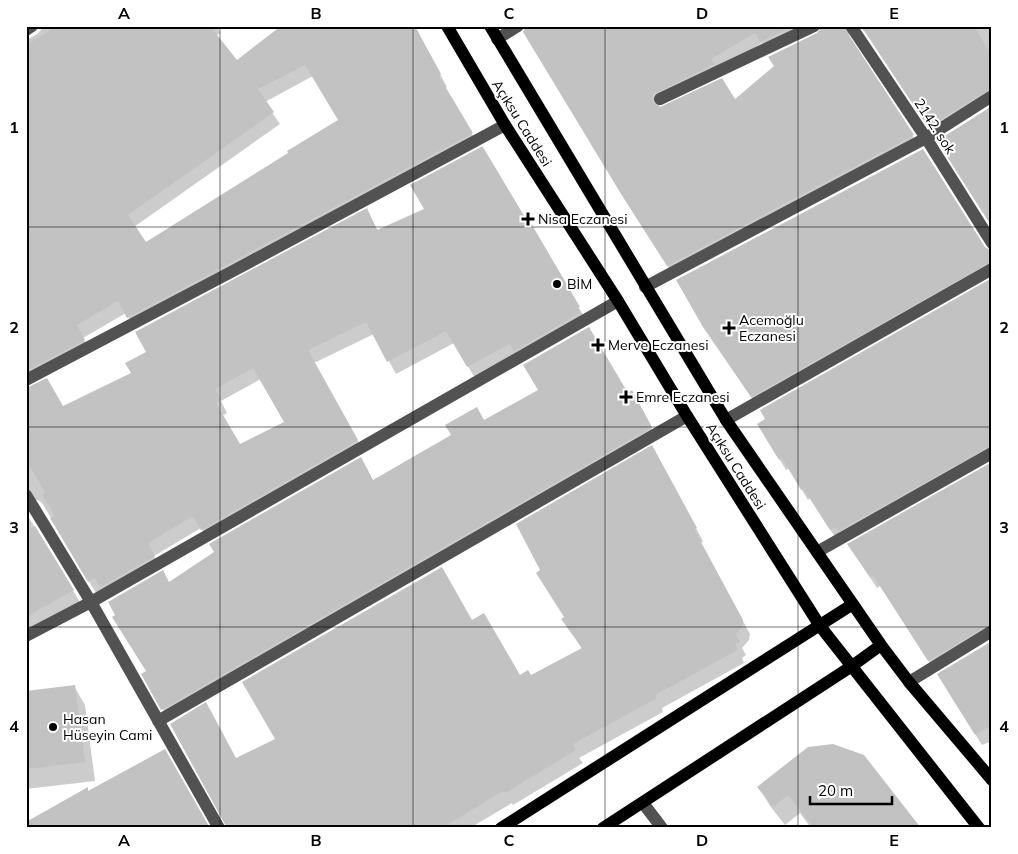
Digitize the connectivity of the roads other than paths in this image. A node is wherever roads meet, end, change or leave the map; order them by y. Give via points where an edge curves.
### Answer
1 (32, 26) edge
2 (447, 26) edge
3 (490, 26) edge
4 (518, 26) edge
5 (814, 26) edge
6 (851, 26) edge
7 (26, 30) edge
8 (497, 39) junction
9 (992, 96) edge
10 (660, 99) dead end
11 (506, 125) junction
12 (926, 138) junction
13 (992, 243) edge
14 (992, 269) edge
15 (645, 287) junction
16 (618, 301) junction
17 (26, 380) edge
18 (687, 416) junction
19 (726, 420) junction
20 (992, 454) edge
21 (26, 495) edge
22 (817, 552) junction
23 (91, 602) junction
24 (853, 604) junction
25 (820, 626) junction
26 (992, 632) edge
27 (26, 636) edge
28 (881, 645) junction
29 (852, 666) junction
30 (909, 682) junction
31 (158, 721) junction
32 (992, 780) edge
33 (643, 803) junction
34 (219, 828) edge
35 (500, 828) edge
36 (603, 828) edge
37 (662, 828) edge
38 (979, 828) edge

1 - 7 street
2 - 11 main road, Açıksu Caddesi
3 - 8 main road, Açıksu Caddesi
4 - 8 street
5 - 10 street
6 - 12 street, 2142. sok
8 - 15 main road, Açıksu Caddesi
9 - 12 street
11 - 16 main road, Açıksu Caddesi
11 - 17 street
12 - 13 street, 2142. sok
12 - 15 street
14 - 19 street
15 - 19 main road, Açıksu Caddesi
16 - 18 main road, Açıksu Caddesi
16 - 23 street
18 - 25 main road, Açıksu Caddesi
18 - 31 street
19 - 22 main road, Açıksu Caddesi
20 - 22 street
21 - 23 street
22 - 24 main road, Açıksu Caddesi
23 - 27 street
23 - 31 street
24 - 25 main road
24 - 28 main road, Açıksu Caddesi
25 - 29 main road, Açıksu Caddesi
25 - 35 main road
26 - 30 street
28 - 29 main road
28 - 30 main road, Açıksu Caddesi
29 - 33 main road
29 - 38 main road, Açıksu Caddesi
30 - 32 main road, Açıksu Caddesi
31 - 34 street
33 - 36 main road
33 - 37 street

